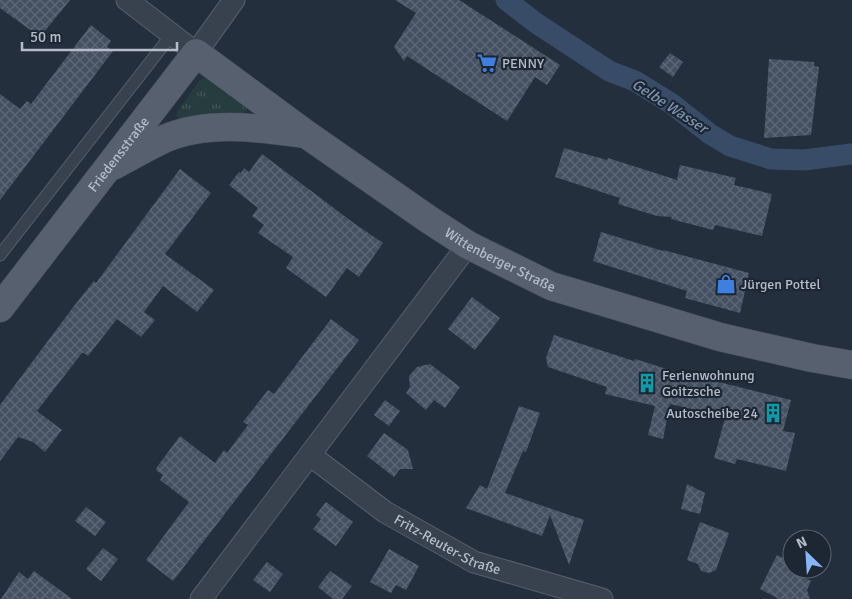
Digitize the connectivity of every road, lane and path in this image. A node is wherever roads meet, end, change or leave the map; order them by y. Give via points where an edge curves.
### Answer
1 (127, 0) edge
2 (234, 0) edge
3 (172, 34) junction
4 (196, 53) junction
5 (306, 134) junction
6 (105, 170) junction
7 (468, 245) junction
8 (0, 255) edge
9 (0, 308) edge
10 (852, 365) edge
11 (310, 455) junction
12 (201, 599) edge
13 (602, 599) edge

1 - 3 street
2 - 4 street, Friedensstraße
3 - 4 street
3 - 8 lane
4 - 5 main road, Wittenberger Straße
4 - 6 main road, Friedensstraße
5 - 6 main road via 258,128 204,128 166,139
5 - 7 main road, Wittenberger Straße
6 - 9 main road, Friedensstraße
7 - 10 main road, Wittenberger Straße via 552,286 720,337
7 - 11 street
11 - 12 street
11 - 13 street, Fritz-Reuter-Straße via 386,512 474,562

